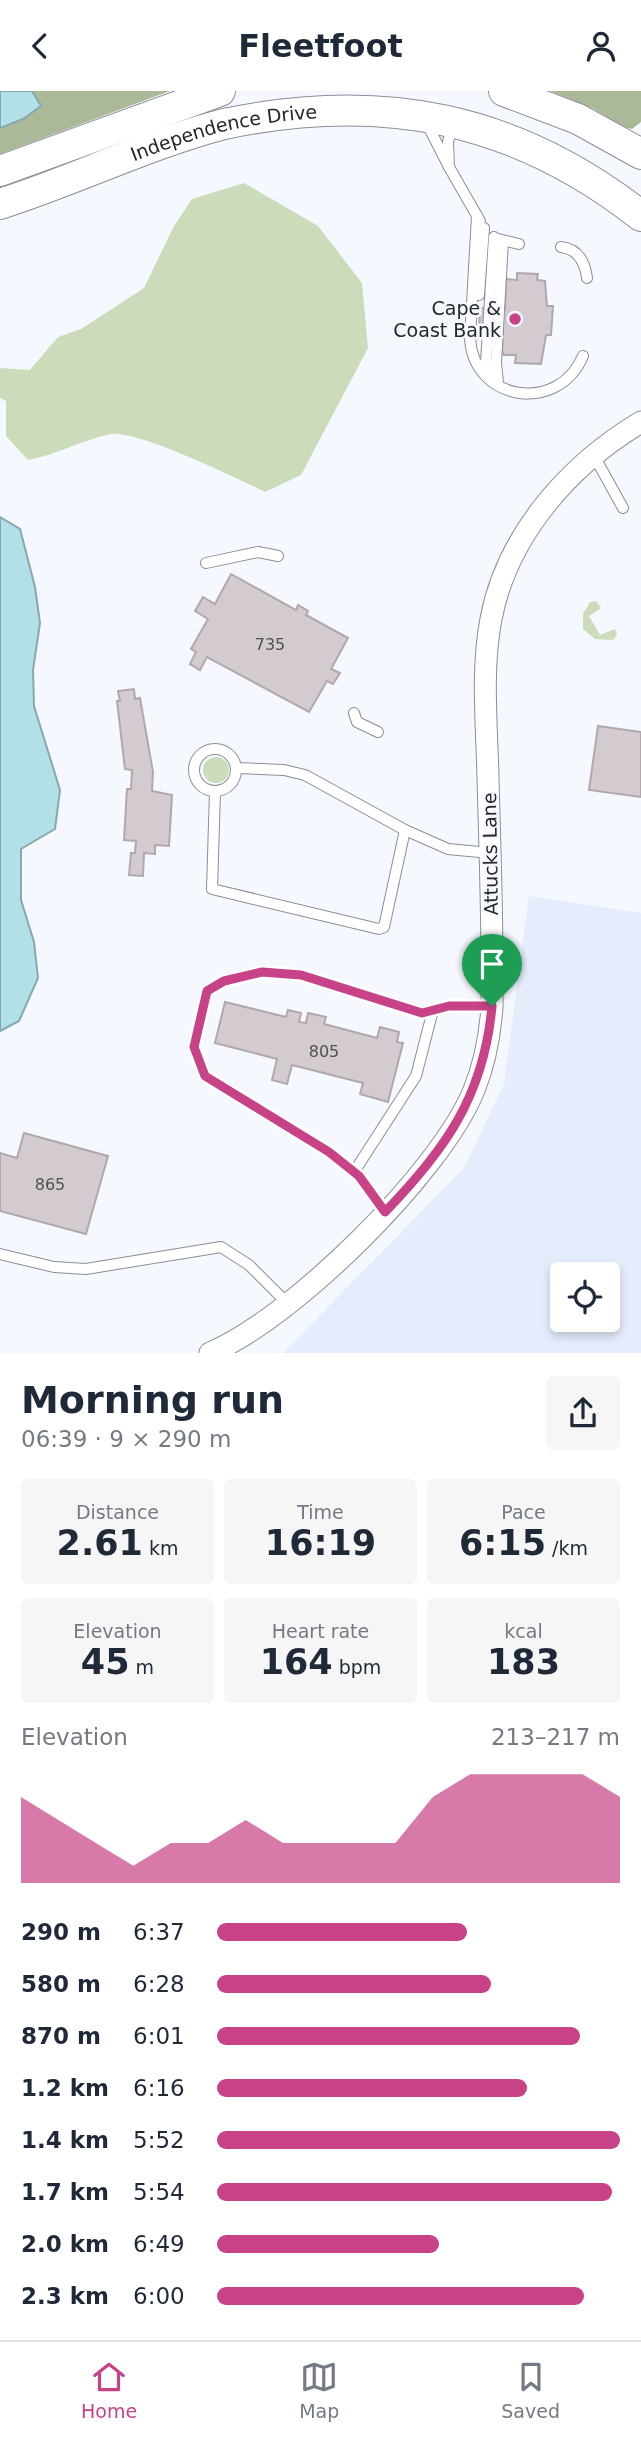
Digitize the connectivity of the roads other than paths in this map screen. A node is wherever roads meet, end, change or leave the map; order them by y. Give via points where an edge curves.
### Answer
1 (220, 91) edge
2 (504, 91) edge
3 (422, 113) junction
4 (454, 119) junction
5 (641, 154) edge
6 (449, 167) junction
7 (0, 171) edge
8 (0, 204) edge
9 (477, 216) junction
10 (641, 216) edge
11 (484, 227) junction
12 (499, 239) junction
13 (519, 244) dead end
14 (561, 247) dead end
15 (587, 278) dead end
16 (583, 356) dead end
17 (492, 381) junction
18 (641, 422) edge
19 (593, 454) junction
20 (624, 508) dead end
21 (278, 556) dead end
22 (206, 563) dead end
23 (354, 713) dead end
24 (377, 732) dead end
25 (236, 768) junction
26 (215, 791) junction
27 (405, 829) junction
28 (490, 853) junction
29 (492, 1006) junction
30 (433, 1010) junction
31 (355, 1172) junction
32 (385, 1212) junction
33 (0, 1254) edge
34 (287, 1303) junction
35 (210, 1353) edge

1 - 7 street, Independence Drive
2 - 5 street via 578,119
3 - 4 street, Independence Drive
3 - 6 lane
3 - 8 street, Independence Drive via 338,107 269,114 184,137
4 - 6 lane via 448,142
4 - 10 street, Independence Drive via 556,158
6 - 9 lane
9 - 11 lane
9 - 17 lane via 470,338 473,362
11 - 12 lane
11 - 17 lane via 476,343 478,365
12 - 13 lane
12 - 17 lane
14 - 15 lane via 579,256
16 - 17 lane via 567,379 542,393 519,393
18 - 19 street, Attucks Lane
19 - 20 lane
19 - 28 street, Attucks Lane via 557,491 521,539 491,617 487,712
21 - 22 lane via 258,552
23 - 24 lane via 357,722
25 - 26 lane via 229,786
25 - 26 lane via 225,751 211,750 199,757 196,777 204,788
25 - 27 lane via 305,775
26 - 27 lane via 212,889 380,929 386,925
27 - 28 lane via 448,849
28 - 29 street, Attucks Lane
29 - 30 lane
29 - 32 street, Attucks Lane via 487,1048 466,1107 445,1143
30 - 31 lane via 416,1076
30 - 31 lane via 422,1013 301,975 262,972 224,981 207,991 194,1047 205,1076
31 - 32 lane
32 - 34 street, Attucks Lane
33 - 34 lane via 54,1267 86,1269 221,1247 249,1265
34 - 35 street, Attucks Lane via 259,1326

